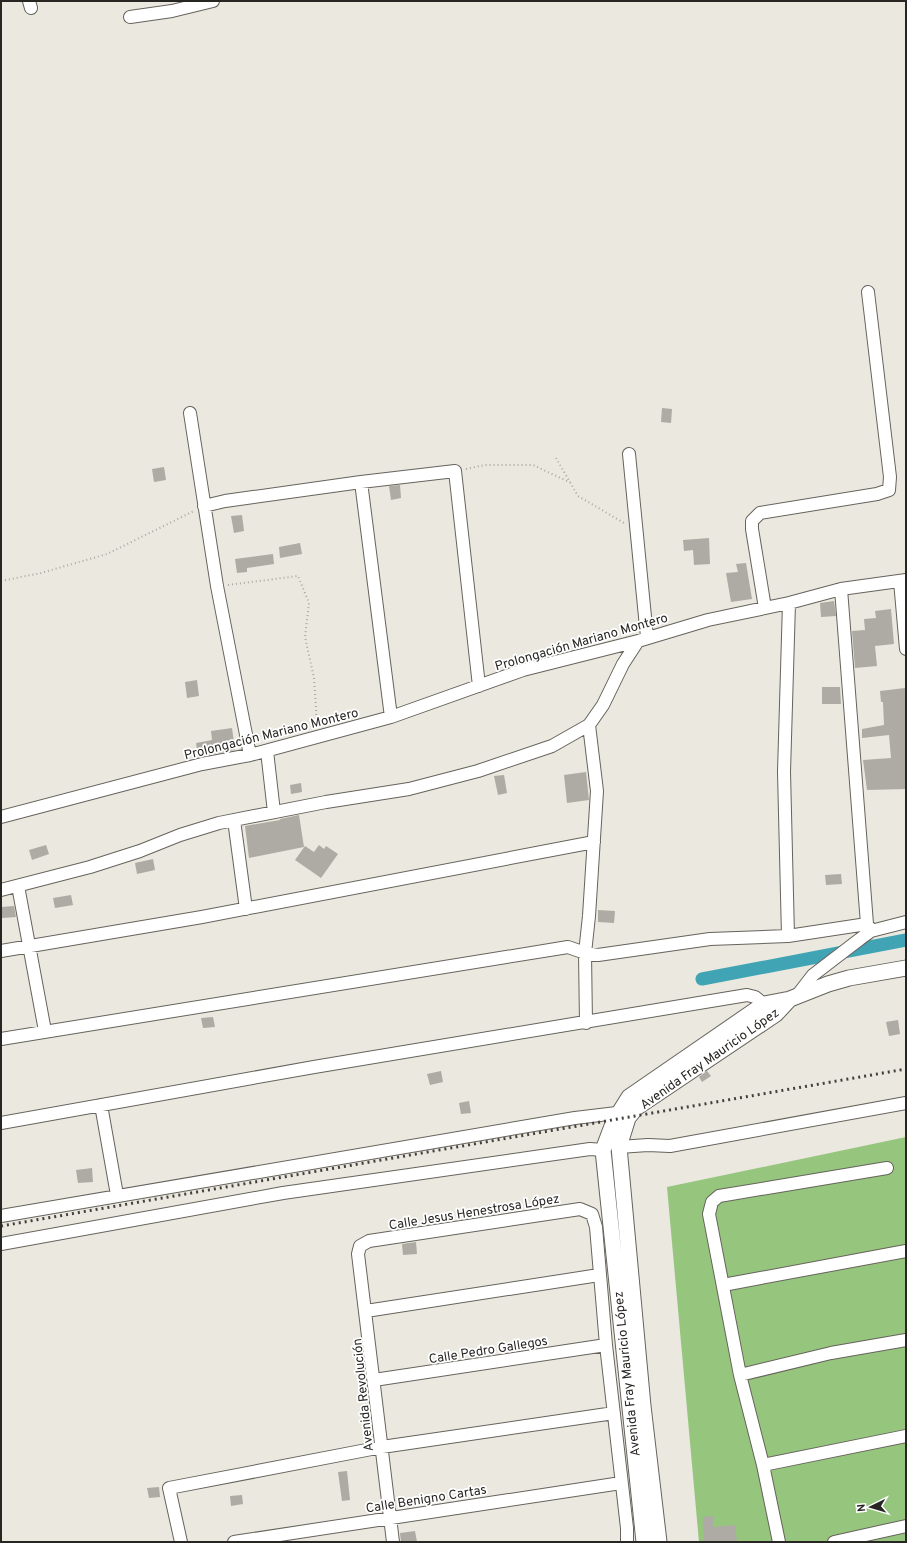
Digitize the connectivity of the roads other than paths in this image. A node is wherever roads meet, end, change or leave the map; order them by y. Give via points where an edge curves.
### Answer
1 (214, 1) edge
2 (130, 17) dead end
3 (868, 292) dead end
4 (190, 412) dead end
5 (629, 454) dead end
6 (362, 482) junction
7 (204, 506) junction
8 (903, 580) edge
9 (841, 589) junction
10 (789, 603) junction
11 (765, 608) junction
12 (642, 639) junction
13 (906, 649) edge
14 (479, 686) junction
15 (391, 717) junction
16 (589, 726) junction
17 (267, 751) junction
18 (250, 755) junction
19 (274, 812) junction
20 (1, 817) edge
21 (234, 820) junction
22 (594, 842) junction
23 (18, 886) junction
24 (1, 890) edge
25 (246, 909) junction
26 (906, 922) edge
27 (869, 927) junction
28 (788, 936) junction
29 (30, 946) junction
30 (1, 951) edge
31 (585, 953) junction
32 (906, 968) edge
33 (793, 998) junction
34 (764, 1004) junction
35 (776, 1014) junction
36 (586, 1023) junction
37 (45, 1031) junction
38 (1, 1039) edge
39 (906, 1103) edge
40 (101, 1105) junction
41 (626, 1112) junction
42 (1, 1123) edge
43 (618, 1148) junction
44 (604, 1150) junction
45 (887, 1168) dead end
46 (117, 1195) junction
47 (1, 1216) edge
48 (1, 1244) edge
49 (360, 1246) joint
50 (906, 1251) edge
51 (599, 1275) junction
52 (723, 1285) junction
53 (366, 1312) junction
54 (906, 1340) edge
55 (606, 1345) junction
56 (740, 1375) junction
57 (374, 1380) junction
58 (614, 1414) junction
59 (906, 1436) edge
60 (382, 1447) junction
61 (763, 1464) junction
62 (621, 1483) junction
63 (390, 1518) junction
64 (906, 1526) edge
65 (181, 1542) edge
66 (234, 1542) edge
67 (393, 1542) edge
68 (627, 1542) edge
69 (644, 1542) edge
70 (659, 1542) edge
71 (779, 1542) edge
72 (834, 1542) edge

1 - 2 street
3 - 11 street via 890,476 889,490 760,513 752,521 752,529
4 - 7 street
5 - 12 street via 637,530
6 - 7 street
6 - 14 street via 455,472
6 - 15 street
7 - 18 street
8 - 9 street, Prolongación Mariano Montero
8 - 13 street
9 - 10 street, Prolongación Mariano Montero
9 - 27 street
10 - 11 street, Prolongación Mariano Montero
10 - 28 street via 784,772
11 - 12 street, Prolongación Mariano Montero via 708,620
12 - 14 street, Prolongación Mariano Montero via 523,670
12 - 16 street via 623,664 603,705
14 - 15 street, Prolongación Mariano Montero
15 - 17 street, Prolongación Mariano Montero
16 - 19 street via 552,746 478,771 409,789
16 - 22 street via 597,791
17 - 18 street, Prolongación Mariano Montero
17 - 19 street
18 - 20 street, Prolongación Mariano Montero via 202,764
19 - 21 street
21 - 23 street via 180,835 90,867
21 - 25 street
22 - 25 street
22 - 31 street
23 - 24 street
23 - 29 street
25 - 29 street
26 - 27 street
27 - 28 street
27 - 33 street via 860,939 813,975
28 - 31 street via 710,939 598,955
29 - 30 street
29 - 37 street
31 - 36 street
31 - 37 street via 568,947
32 - 33 street via 849,978
33 - 34 street, Avenida Fray Mauricio López
33 - 35 street, Avenida Fray Mauricio López
34 - 35 street
34 - 36 street via 755,997 747,996
34 - 41 street, Avenida Fray Mauricio López via 629,1097
35 - 41 street, Avenida Fray Mauricio López
36 - 40 street
37 - 38 street
39 - 43 street via 670,1146 648,1144
40 - 42 street
40 - 46 street
41 - 43 street, Avenida Fray Mauricio López via 628,1118
41 - 44 street, Avenida Fray Mauricio López via 614,1121
41 - 46 street via 567,1119
43 - 44 street
43 - 70 street, Avenida Fray Mauricio López
44 - 48 street via 590,1149 283,1193
44 - 69 street, Avenida Fray Mauricio López
45 - 52 street via 719,1196 712,1202 710,1214
46 - 47 street
49 - 51 street, Calle Jesus Henestrosa López via 369,1241 580,1209 592,1214 596,1227
49 - 53 street, Avenida Revolución via 358,1254
50 - 52 street
51 - 53 street
51 - 55 street
52 - 56 street
53 - 57 street, Avenida Revolución
54 - 56 street via 831,1353
55 - 57 street, Calle Pedro Gallegos
55 - 58 street
56 - 61 street
57 - 60 street, Avenida Revolución
58 - 60 street
58 - 62 street
59 - 61 street
60 - 63 street, Avenida Revolución
60 - 65 street via 169,1488
61 - 71 street
62 - 63 street, Calle Benigno Cartas
62 - 68 street
63 - 66 street, Calle Benigno Cartas
63 - 67 street, Avenida Revolución
64 - 72 street

